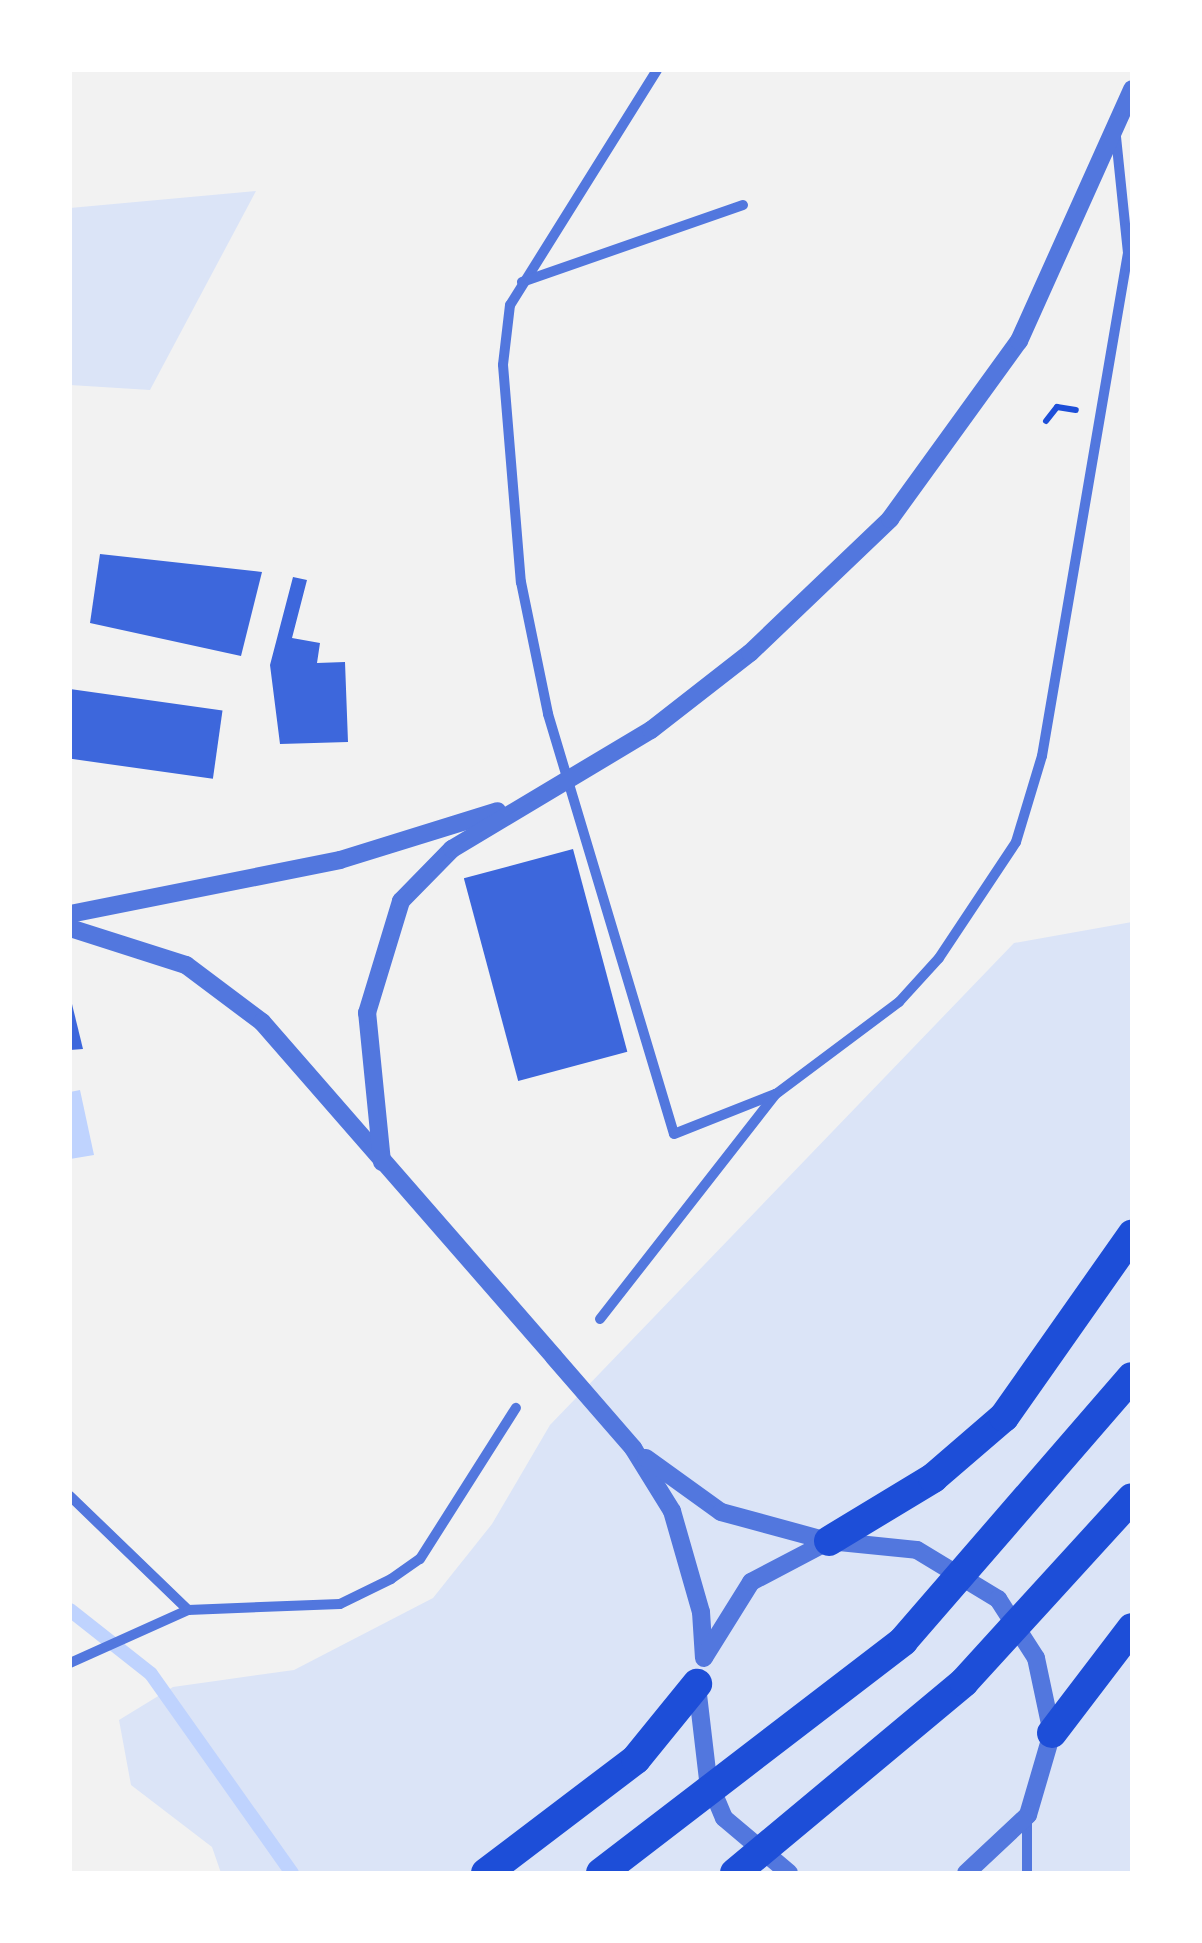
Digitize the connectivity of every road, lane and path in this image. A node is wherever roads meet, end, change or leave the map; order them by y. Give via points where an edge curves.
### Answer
1 (657, 70) edge
2 (1132, 90) edge
3 (1116, 136) junction
4 (743, 205) dead end
5 (521, 282) junction
6 (1077, 410) dead end
7 (1046, 421) dead end
8 (566, 780) junction
9 (513, 806) junction
10 (70, 914) edge
11 (70, 928) edge
12 (776, 1094) junction
13 (382, 1162) junction
14 (1132, 1235) edge
15 (600, 1319) dead end
16 (1132, 1377) edge
17 (516, 1408) dead end
18 (633, 1448) junction
19 (70, 1496) edge
20 (1132, 1498) edge
21 (829, 1541) junction
22 (188, 1610) junction
23 (1132, 1628) edge
24 (71, 1663) edge
25 (700, 1671) junction
26 (1052, 1733) junction
27 (1028, 1814) junction
28 (486, 1873) edge
29 (601, 1873) edge
30 (735, 1873) edge
31 (788, 1873) edge
32 (966, 1873) edge
33 (1027, 1873) edge

1 - 5 street
2 - 3 street
3 - 8 street via 1019,342 890,519 750,653 651,730
3 - 12 street via 1128,252 1042,756 1016,842 976,912 898,1002
4 - 5 street
5 - 8 street via 503,365 521,582
6 - 7 path via 1057,407
8 - 9 street
8 - 12 street via 674,1134
9 - 10 street via 323,864
9 - 13 street via 421,874 380,948 366,1050
11 - 13 street via 152,949 226,990
12 - 15 street
13 - 18 street
14 - 21 highway via 1004,1417 933,1478
16 - 29 highway via 903,1641
17 - 22 street via 420,1559 391,1580 340,1604
18 - 21 street via 721,1512
18 - 25 street via 688,1552
19 - 22 street
20 - 30 highway via 964,1682
21 - 25 street via 752,1582
21 - 26 street via 917,1550 998,1599 1019,1625 1045,1692
22 - 24 street
23 - 26 highway
25 - 28 highway via 636,1760
25 - 31 street via 700,1743 724,1818
26 - 27 street
27 - 32 street
27 - 33 street

